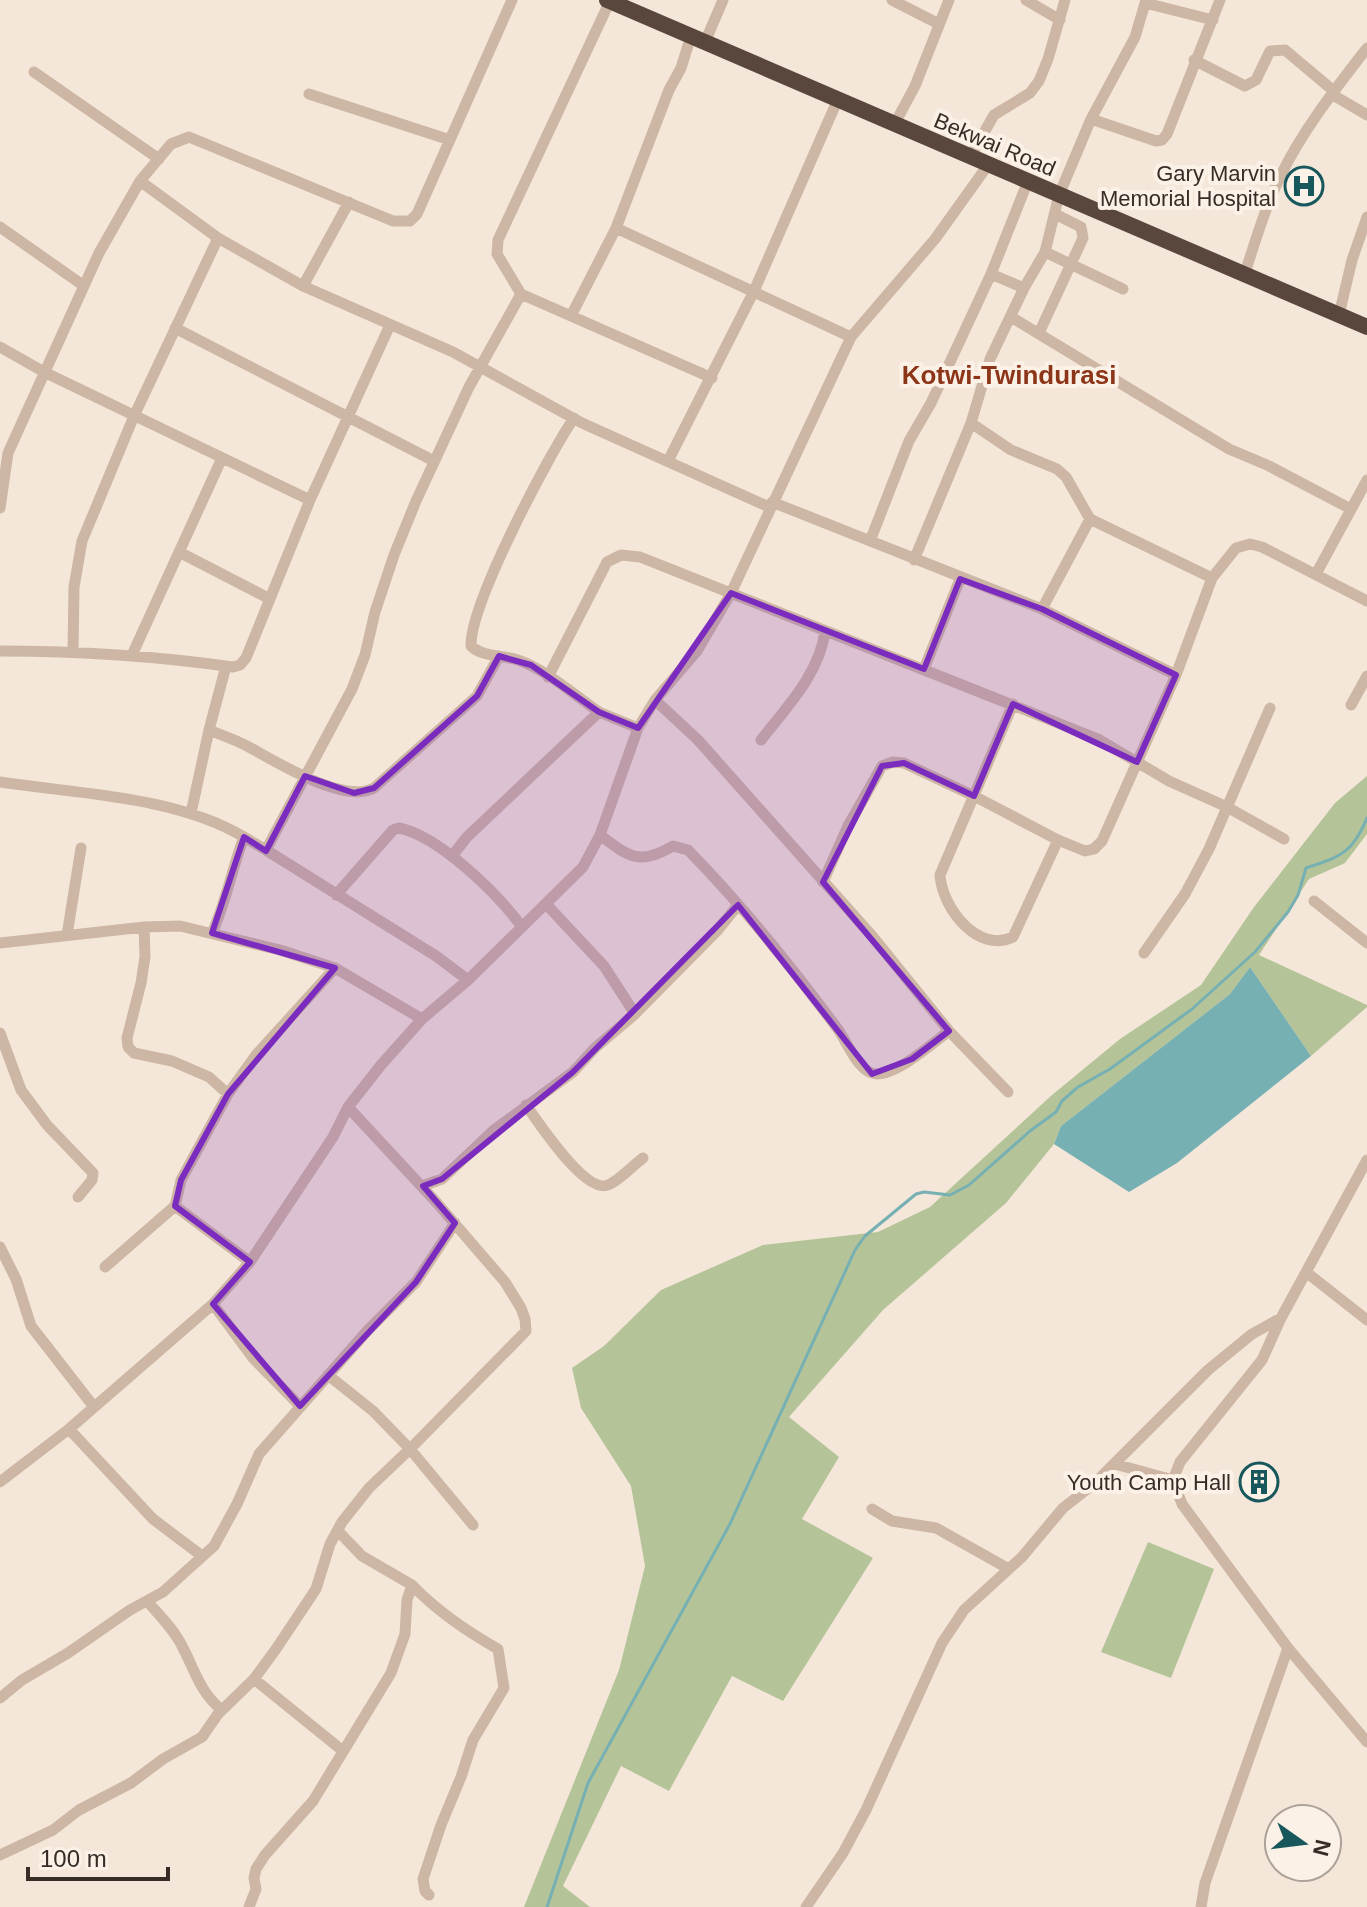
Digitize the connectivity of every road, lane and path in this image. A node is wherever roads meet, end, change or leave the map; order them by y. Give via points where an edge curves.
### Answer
1 (512, 0) edge
2 (723, 0) edge
3 (892, 0) edge
4 (949, 0) edge
5 (1026, 0) edge
6 (1065, 0) edge
7 (1220, 0) edge
8 (608, 1) edge
9 (1146, 2) edge
10 (1060, 20) junction
11 (1213, 20) junction
12 (939, 24) junction
13 (698, 39) junction
14 (1367, 48) edge
15 (1194, 60) junction
16 (34, 72) dead end
17 (309, 94) dead end
18 (1334, 94) junction
19 (838, 99) junction
20 (1367, 115) edge
21 (1091, 119) junction
22 (894, 125) junction
23 (450, 140) junction
24 (970, 157) junction
25 (159, 159) junction
26 (988, 165) junction
27 (140, 181) junction
28 (1028, 181) junction
29 (1059, 195) junction
30 (349, 202) junction
31 (1055, 214) junction
32 (1366, 221) edge
33 (0, 227) edge
34 (616, 228) junction
35 (218, 238) junction
36 (1045, 252) junction
37 (1072, 265) junction
38 (991, 274) junction
39 (1244, 276) junction
40 (84, 286) junction
41 (303, 286) junction
42 (1024, 288) junction
43 (1123, 289) dead end
44 (754, 291) junction
45 (521, 294) junction
46 (572, 314) junction
47 (1339, 315) junction
48 (1011, 317) junction
49 (390, 325) junction
50 (1367, 327) edge
51 (175, 328) junction
52 (1039, 333) junction
53 (851, 337) junction
54 (0, 347) edge
55 (480, 365) junction
56 (44, 372) junction
57 (712, 378) junction
58 (134, 416) junction
59 (348, 416) junction
60 (574, 418) junction
61 (971, 423) junction
62 (222, 458) junction
63 (434, 461) junction
64 (668, 461) junction
65 (1367, 480) edge
66 (1363, 495) edge
67 (310, 500) junction
68 (770, 505) junction
69 (0, 508) edge
70 (1351, 509) junction
71 (1090, 519) junction
72 (870, 541) junction
73 (181, 553) junction
74 (914, 560) junction
75 (1316, 574) junction
76 (1212, 578) junction
77 (960, 579) junction
78 (731, 593) junction
79 (270, 599) junction
80 (1367, 601) edge
81 (1042, 609) junction
82 (825, 631) junction
83 (0, 651) edge
84 (73, 651) junction
85 (132, 655) junction
86 (499, 656) junction
87 (226, 666) junction
88 (924, 669) junction
89 (1176, 675) junction
90 (1367, 676) edge
91 (548, 677) junction
92 (655, 700) junction
93 (1013, 704) junction
94 (1351, 705) dead end
95 (1270, 708) dead end
96 (599, 712) junction
97 (638, 728) junction
98 (209, 730) junction
99 (761, 740) dead end
100 (1137, 762) junction
101 (305, 776) junction
102 (0, 782) edge
103 (974, 796) junction
104 (1227, 807) junction
105 (191, 813) junction
106 (600, 835) junction
107 (244, 837) junction
108 (1284, 839) dead end
109 (1058, 840) junction
110 (81, 848) dead end
111 (266, 850) junction
112 (452, 856) junction
113 (823, 882) junction
114 (336, 895) junction
115 (1314, 901) dead end
116 (546, 904) junction
117 (738, 905) junction
118 (144, 927) junction
119 (522, 927) junction
120 (212, 933) junction
121 (67, 935) junction
122 (0, 943) edge
123 (1367, 943) edge
124 (1144, 953) dead end
125 (335, 968) junction
126 (468, 980) junction
127 (635, 1014) junction
128 (422, 1019) junction
129 (949, 1031) junction
130 (0, 1033) edge
131 (1008, 1092) dead end
132 (228, 1094) junction
133 (526, 1105) junction
134 (348, 1107) junction
135 (643, 1158) dead end
136 (1367, 1160) edge
137 (442, 1179) junction
138 (422, 1186) junction
139 (78, 1197) dead end
140 (437, 1203) junction
141 (175, 1206) junction
142 (455, 1223) junction
143 (0, 1247) edge
144 (250, 1262) junction
145 (105, 1267) dead end
146 (1306, 1272) junction
147 (213, 1304) junction
148 (1281, 1318) junction
149 (1367, 1320) edge
150 (328, 1375) junction
151 (300, 1406) junction
152 (94, 1407) junction
153 (69, 1429) junction
154 (410, 1449) junction
155 (1115, 1464) junction
156 (1173, 1480) junction
157 (0, 1482) edge
158 (872, 1509) dead end
159 (473, 1525) dead end
160 (338, 1531) junction
161 (202, 1556) junction
162 (1009, 1569) junction
163 (412, 1585) junction
164 (147, 1601) junction
165 (1288, 1648) junction
166 (254, 1679) junction
167 (0, 1698) edge
168 (222, 1710) junction
169 (1367, 1742) edge
170 (343, 1751) junction
171 (0, 1855) edge
172 (429, 1895) dead end
173 (249, 1907) edge
174 (806, 1907) edge
175 (1201, 1907) edge

1 - 23 street
2 - 13 street
3 - 12 street
4 - 12 street
5 - 10 street
6 - 10 street
7 - 11 street
8 - 13 highway, Bekwai Road
8 - 45 street via 498,240 497,254
9 - 11 street
9 - 21 street via 1135,37
10 - 24 street via 1039,81 1030,93 994,115
11 - 15 street
12 - 22 street
13 - 19 highway, Bekwai Road
13 - 34 street via 669,90
14 - 18 street
15 - 18 street via 1245,86 1256,80 1270,51 1285,50
15 - 21 street via 1162,140
16 - 25 street
17 - 23 street
18 - 20 street
18 - 39 street via 1280,176
19 - 22 highway, Bekwai Road
19 - 44 street
21 - 29 street
22 - 24 highway, Bekwai Road
23 - 30 street via 410,221 393,221
24 - 26 highway, Bekwai Road
25 - 27 street
25 - 30 street via 171,144 189,137
26 - 28 highway, Bekwai Road
26 - 53 street via 935,239
27 - 35 street
27 - 40 street
28 - 29 highway, Bekwai Road
28 - 38 street
29 - 31 street
29 - 39 highway, Bekwai Road
30 - 41 street
31 - 36 street
31 - 37 street via 1084,232
32 - 47 street
33 - 40 street
34 - 44 street
34 - 46 street
35 - 41 street
35 - 51 street
36 - 37 street
36 - 42 street
37 - 43 street
37 - 52 street
38 - 42 street
38 - 72 street via 909,441
39 - 47 highway, Bekwai Road
40 - 56 street
41 - 49 street
42 - 48 street
44 - 53 street
44 - 57 street
45 - 46 street
45 - 55 street
46 - 57 street
47 - 50 highway, Bekwai Road
48 - 52 street
48 - 61 street via 990,359
49 - 55 street
49 - 59 street
51 - 58 street
51 - 59 street
52 - 70 street via 1229,449
53 - 68 street
54 - 56 street
55 - 60 street
55 - 63 street
56 - 58 street
56 - 69 street via 8,453
57 - 64 street
58 - 62 street
58 - 84 street via 82,541 74,587
59 - 63 street
59 - 67 street
60 - 64 street
60 - 86 street via 519,517 470,635 476,651
61 - 71 street via 1011,450 1057,469
61 - 74 street
62 - 67 street
62 - 73 street
63 - 101 street via 394,555 359,673
64 - 68 street
65 - 66 street
66 - 70 street
67 - 79 street
68 - 72 street
68 - 78 street
70 - 75 street
71 - 76 street
71 - 81 street
72 - 74 street
73 - 79 street
73 - 85 street
74 - 77 street
75 - 76 street via 1250,544 1236,548
75 - 80 street
76 - 89 street
77 - 81 street
77 - 88 street
78 - 82 street
78 - 91 street via 640,557 621,555 607,562
78 - 92 street via 697,651
79 - 87 street via 246,658 240,665
81 - 89 street
82 - 88 street
82 - 99 street via 807,678
83 - 84 street
84 - 85 street
85 - 87 street
86 - 91 street via 531,665
86 - 101 street via 477,696 374,788 354,793
87 - 98 street
88 - 93 street
89 - 100 street
90 - 94 street
91 - 96 street
92 - 97 street
92 - 113 street via 698,740
93 - 100 street via 1098,739
93 - 103 street
95 - 104 street
96 - 97 street
96 - 112 street
97 - 106 street
98 - 101 street
98 - 105 street
100 - 104 street
100 - 109 street via 1094,849 1085,851
101 - 111 street
102 - 105 street
103 - 109 street
103 - 109 street via 940,875 940,887 979,938 993,943 1013,937
103 - 113 street via 904,763 882,766
104 - 108 street
104 - 124 street via 1185,894
105 - 107 street
106 - 116 street via 583,867
106 - 117 street via 643,859 673,846 688,850
107 - 111 street
107 - 120 street
110 - 121 street
111 - 114 street
112 - 114 street via 399,828 393,830
112 - 119 street
113 - 129 street
114 - 126 street
115 - 123 street
116 - 119 street
116 - 127 street via 604,966
117 - 127 street
117 - 129 street via 872,1074 912,1059
118 - 120 street via 180,926
118 - 121 street
118 - 132 street via 145,957 128,1047 209,1077
119 - 126 street
120 - 125 street
121 - 122 street
125 - 128 street
125 - 132 street
126 - 128 street
127 - 133 street via 573,1072
128 - 134 street
129 - 131 street
130 - 139 street via 21,1090 93,1173
132 - 141 street via 181,1180
133 - 135 street via 568,1160 597,1186 609,1185
133 - 137 street
134 - 138 street
134 - 144 street
136 - 146 street
137 - 138 street
137 - 140 street
138 - 140 street
140 - 142 street
141 - 144 street
141 - 145 street
142 - 150 street via 416,1282
142 - 154 street via 505,1282 521,1308 526,1331
143 - 152 street via 31,1326
144 - 147 street
146 - 148 street
146 - 149 street
147 - 151 street via 253,1358
147 - 152 street
148 - 155 street via 1208,1370
148 - 156 street via 1262,1360 1180,1462
150 - 151 street
150 - 154 street
151 - 161 street via 259,1454 227,1526
152 - 153 street
153 - 157 street
153 - 161 street via 153,1519
154 - 159 street
154 - 160 street via 369,1488
155 - 156 street
155 - 162 street via 1063,1508
156 - 165 street via 1182,1504
158 - 162 street via 892,1521 936,1528
160 - 163 street via 362,1556
160 - 166 street via 316,1589
161 - 164 street
162 - 174 street via 964,1610 942,1643 866,1810
163 - 170 street via 395,1664
163 - 172 street via 434,1608 498,1649 504,1688 473,1740 441,1825 423,1879
164 - 167 street
164 - 168 street via 175,1634 201,1685
165 - 169 street
165 - 175 street
166 - 168 street
166 - 170 street
168 - 171 street via 202,1737 53,1830
170 - 173 street via 313,1801 260,1862

